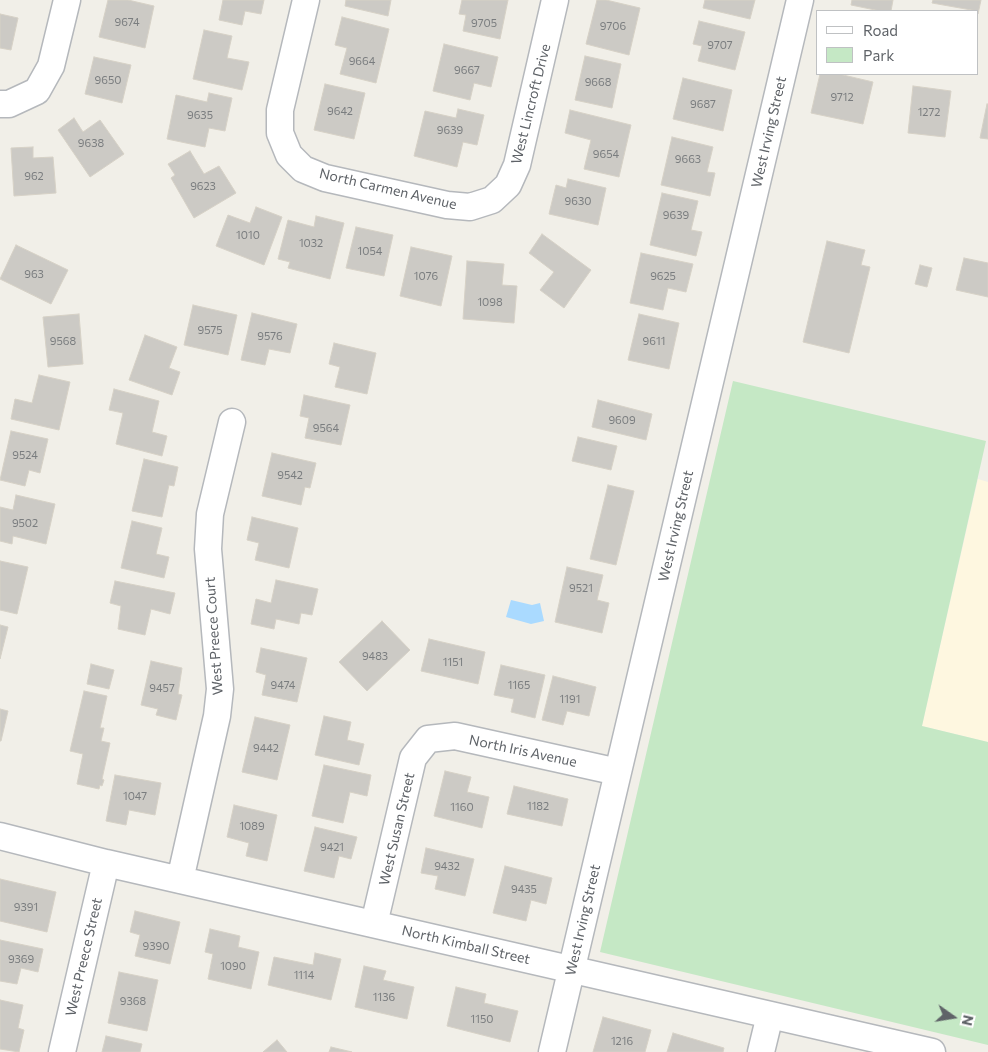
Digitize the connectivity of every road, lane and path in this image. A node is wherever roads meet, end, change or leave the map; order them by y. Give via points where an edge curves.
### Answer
1 (66, 0) edge
2 (306, 0) edge
3 (555, 0) edge
4 (800, 0) edge
5 (0, 104) edge
6 (492, 200) joint
7 (232, 422) dead end
8 (428, 739) joint
9 (618, 772) junction
10 (0, 836) edge
11 (106, 863) junction
12 (180, 880) junction
13 (374, 924) junction
14 (572, 969) junction
15 (770, 1015) junction
16 (62, 1052) edge
17 (552, 1052) edge
18 (761, 1052) edge
19 (932, 1052) edge

1 - 5 street via 51,66 37,91 9,104
2 - 6 street, North Carmen Avenue via 280,110 280,133 289,154 303,169 325,178 447,205 470,207
3 - 6 street, West Lincroft Drive via 517,165 508,185
4 - 9 street, West Irving Street
7 - 12 street, West Preece Court via 210,514 208,549 220,689 218,707
8 - 9 street, North Iris Avenue via 455,736
8 - 13 street, West Susan Street via 414,758
9 - 14 street, West Irving Street
10 - 11 street, North Kimball Street
11 - 12 street, North Kimball Street
11 - 16 street, West Preece Street
12 - 13 street, North Kimball Street
13 - 14 street, North Kimball Street
14 - 15 street, North Kimball Street
14 - 17 street, West Irving Street
15 - 18 street
15 - 19 street, North Kimball Street

